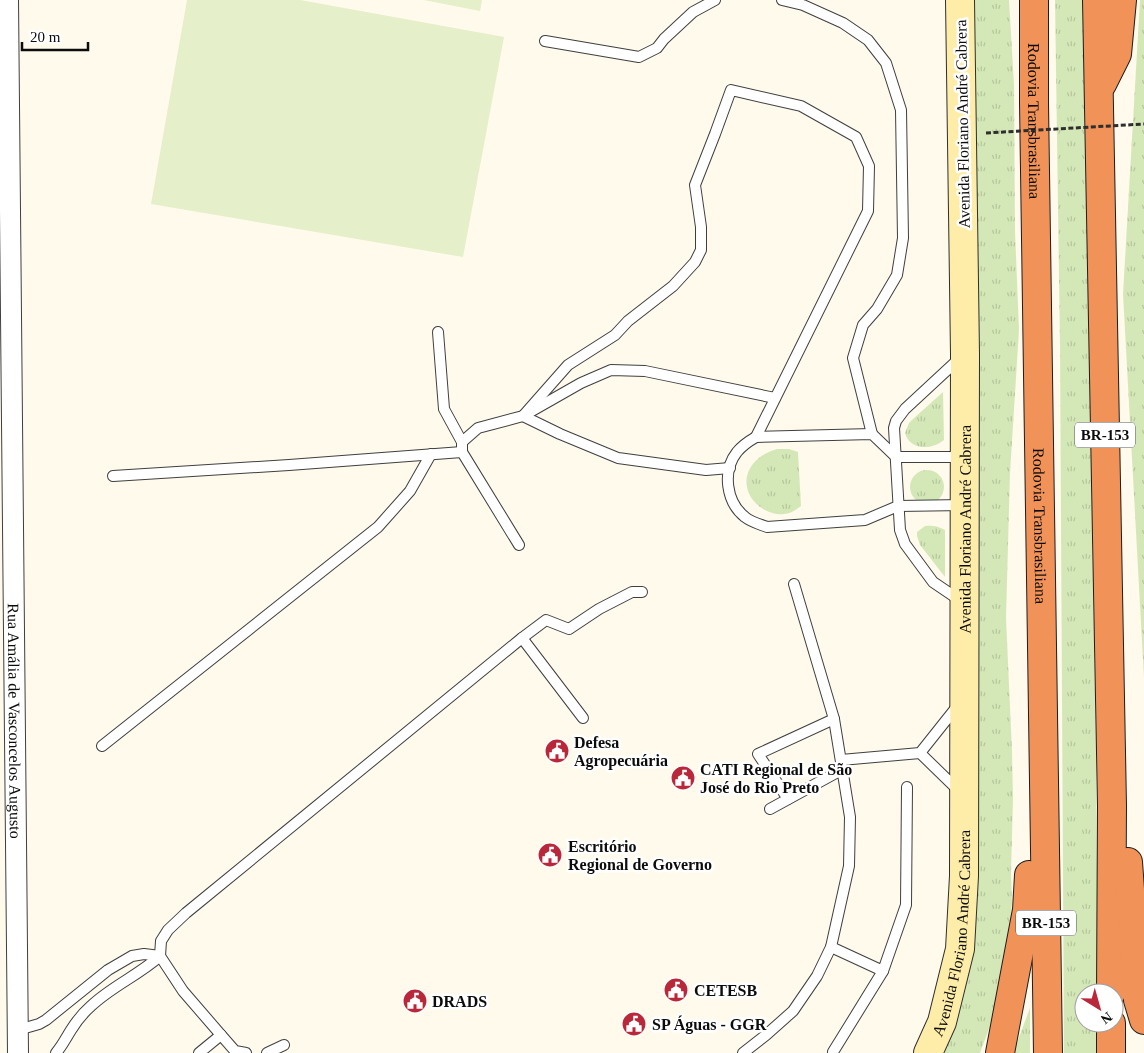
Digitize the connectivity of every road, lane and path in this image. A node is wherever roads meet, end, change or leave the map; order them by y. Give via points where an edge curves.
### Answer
1 (8, 0) edge
2 (715, 0) edge
3 (782, 0) edge
4 (960, 0) edge
5 (1034, 0) edge
6 (1097, 0) edge
7 (1122, 0) edge
8 (545, 41) dead end
9 (4, 62) edge
10 (1099, 90) junction
11 (1144, 124) edge
12 (986, 133) dead end
13 (6, 327) edge
14 (438, 332) dead end
15 (964, 354) junction
16 (775, 398) junction
17 (523, 416) junction
18 (872, 434) junction
19 (756, 437) junction
20 (462, 447) junction
21 (431, 454) junction
22 (896, 457) junction
23 (964, 457) junction
24 (730, 468) junction
25 (113, 476) dead end
26 (964, 505) junction
27 (898, 506) junction
28 (519, 544) dead end
29 (7, 584) edge
30 (794, 584) dead end
31 (642, 592) dead end
32 (964, 604) junction
33 (522, 638) junction
34 (964, 697) junction
35 (583, 718) dead end
36 (834, 719) junction
37 (102, 746) dead end
38 (920, 753) junction
39 (842, 764) junction
40 (907, 787) dead end
41 (1045, 793) junction
42 (964, 796) junction
43 (788, 799) junction
44 (1112, 806) junction
45 (770, 809) dead end
46 (8, 830) edge
47 (831, 947) junction
48 (160, 956) junction
49 (883, 972) junction
50 (1111, 983) edge
51 (1144, 1020) edge
52 (18, 1030) junction
53 (1111, 1033) edge
54 (221, 1035) junction
55 (284, 1045) dead end
56 (236, 1052) edge
57 (833, 1052) edge
58 (18, 1053) edge
59 (56, 1053) edge
60 (199, 1053) edge
61 (246, 1053) edge
62 (266, 1053) edge
63 (743, 1053) edge
64 (928, 1053) edge
65 (1000, 1053) edge
66 (1048, 1053) edge
67 (1111, 1053) edge

1 - 9 street, Rua Amália de Vasconcelos Augusto
2 - 8 lane via 693,12 657,48 639,57
3 - 18 lane via 803,5 843,23 868,40 886,63 901,110 903,238 897,275 877,309 863,325 853,358
4 - 15 main road, Avenida Floriano André Cabrera
5 - 41 highway, Rodovia Transbrasiliana / BR-153
6 - 10 highway, BR-153
7 - 10 highway via 1117,54
9 - 13 street, Rua Amália de Vasconcelos Augusto
10 - 44 highway, BR-153
11 - 12 path, bridge
13 - 29 street, Rua Amália de Vasconcelos Augusto
14 - 20 lane via 444,409
15 - 22 lane via 896,421
15 - 23 main road, Avenida Floriano André Cabrera
16 - 17 lane via 645,370 611,370
16 - 17 lane via 868,211 869,166 856,138 801,106 731,90 695,185 701,226 701,250 695,262 673,286 615,335 568,365
16 - 19 lane
17 - 20 lane via 478,428
17 - 24 lane via 618,458 706,470
18 - 19 lane
18 - 22 lane
19 - 24 lane via 737,452
20 - 21 lane
20 - 28 lane
21 - 25 lane
21 - 37 lane via 410,491 378,527
22 - 23 lane
22 - 27 lane
23 - 26 main road, Avenida Floriano André Cabrera
24 - 27 lane via 728,486 737,508 745,517 766,527 865,520
26 - 27 lane
26 - 32 main road, Avenida Floriano André Cabrera
27 - 32 lane via 904,544 934,582
29 - 46 street, Rua Amália de Vasconcelos Augusto
30 - 36 lane
31 - 33 lane via 632,592 570,629 546,620
32 - 34 main road, Avenida Floriano André Cabrera
33 - 35 lane
33 - 48 lane via 186,913 161,941
34 - 38 lane
34 - 42 main road, Avenida Floriano André Cabrera
36 - 39 lane
36 - 43 lane via 758,754
38 - 39 lane
38 - 42 lane
39 - 43 lane
39 - 47 lane via 850,817 849,866
40 - 49 lane via 906,905
41 - 65 highway via 1031,839 1027,910
41 - 66 highway, Rodovia Transbrasiliana / BR-153
42 - 64 main road, Avenida Floriano André Cabrera via 960,948 942,1022
43 - 45 lane
44 - 50 highway, BR-153
44 - 51 highway via 1128,861 1138,1000
46 - 52 street, Rua Amália de Vasconcelos Augusto
47 - 49 lane
47 - 63 lane via 817,976 793,1011
48 - 52 lane via 132,956 108,970 46,1020
48 - 54 lane via 183,991
48 - 59 lane via 89,1007
49 - 57 lane
52 - 58 street, Rua Amália de Vasconcelos Augusto
53 - 67 highway
54 - 56 lane
54 - 60 lane
55 - 62 lane
56 - 61 lane

